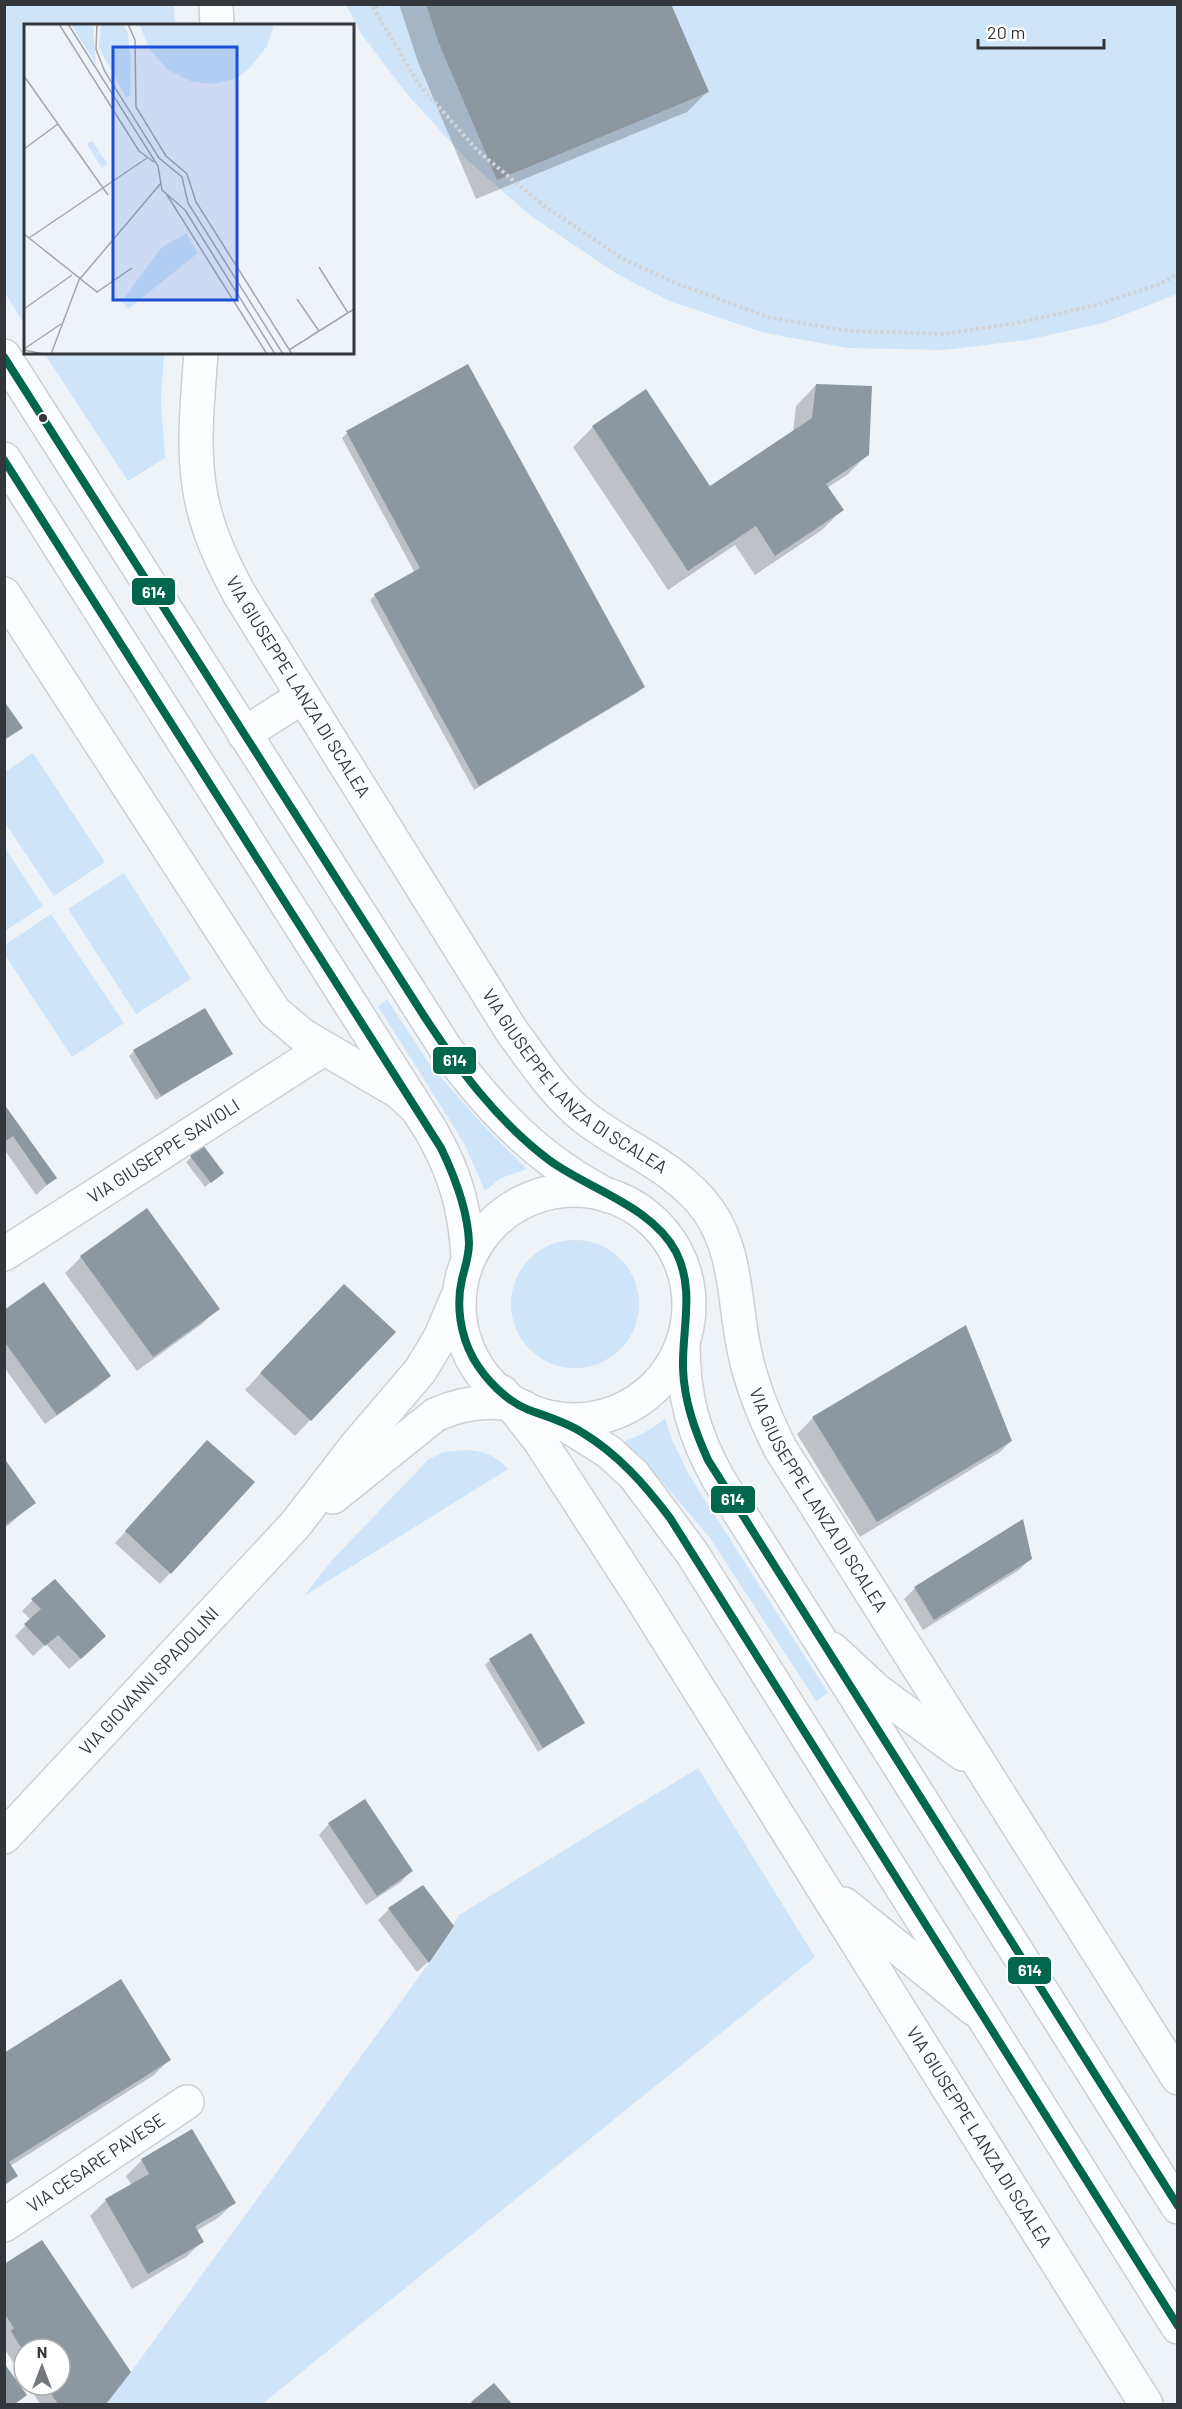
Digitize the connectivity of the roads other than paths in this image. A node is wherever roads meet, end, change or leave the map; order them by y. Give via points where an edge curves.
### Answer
1 (216, 4) edge
2 (217, 24) edge
3 (201, 354) edge
4 (4, 356) edge
5 (4, 459) edge
6 (4, 594) edge
7 (302, 697) junction
8 (244, 734) junction
9 (323, 1049) junction
10 (420, 1112) junction
11 (609, 1196) junction
12 (4, 1254) edge
13 (468, 1256) junction
14 (460, 1293) junction
15 (683, 1344) junction
16 (524, 1406) junction
17 (295, 1525) junction
18 (802, 1611) junction
19 (996, 1791) junction
20 (4, 1837) edge
21 (812, 1870) junction
22 (980, 2014) junction
23 (1178, 2079) edge
24 (188, 2102) dead end
25 (1178, 2207) edge
26 (4, 2225) edge
27 (1178, 2327) edge
28 (1146, 2404) edge

1 - 2 street
3 - 7 street, VIA GIUSEPPE LANZA DI SCALEA via 196,429 200,491 207,521 225,568
4 - 8 street
5 - 10 street
6 - 9 street via 268,1002 284,1021
7 - 8 street
7 - 19 street, VIA GIUSEPPE LANZA DI SCALEA via 511,1030 535,1062 582,1115 670,1172 708,1210 730,1256 742,1342 755,1392 780,1448
8 - 11 street via 464,1073 526,1141 574,1177
9 - 10 street via 399,1092
9 - 12 street, VIA GIUSEPPE SAVIOLI
10 - 13 street via 454,1176 462,1203
11 - 13 street via 555,1191 518,1204 497,1218
11 - 15 street via 651,1221 665,1235 683,1267 687,1326
13 - 14 street
14 - 16 street via 461,1321 472,1357 483,1373
14 - 17 street, VIA GIOVANNI SPADOLINI via 420,1371
15 - 16 street, VIA GIOVANNI SPADOLINI via 663,1381 628,1410 601,1419
15 - 18 street, VIA GIUSEPPE LANZA DI SCALEA via 688,1407 708,1460
16 - 17 street, VIA GIOVANNI SPADOLINI via 477,1402 435,1415
16 - 21 street, VIA GIUSEPPE LANZA DI SCALEA via 540,1441
16 - 22 street, VIA GIUSEPPE LANZA DI SCALEA via 609,1452 671,1522
17 - 20 street, VIA GIOVANNI SPADOLINI
18 - 19 street, VIA GIUSEPPE LANZA DI SCALEA via 851,1668 973,1762
18 - 25 street, VIA GIUSEPPE LANZA DI SCALEA
19 - 23 street, VIA GIUSEPPE LANZA DI SCALEA
21 - 22 street, VIA GIUSEPPE LANZA DI SCALEA via 861,1919
21 - 28 street, VIA GIUSEPPE LANZA DI SCALEA
22 - 27 street, VIA GIUSEPPE LANZA DI SCALEA
24 - 26 street, VIA CESARE PAVESE

